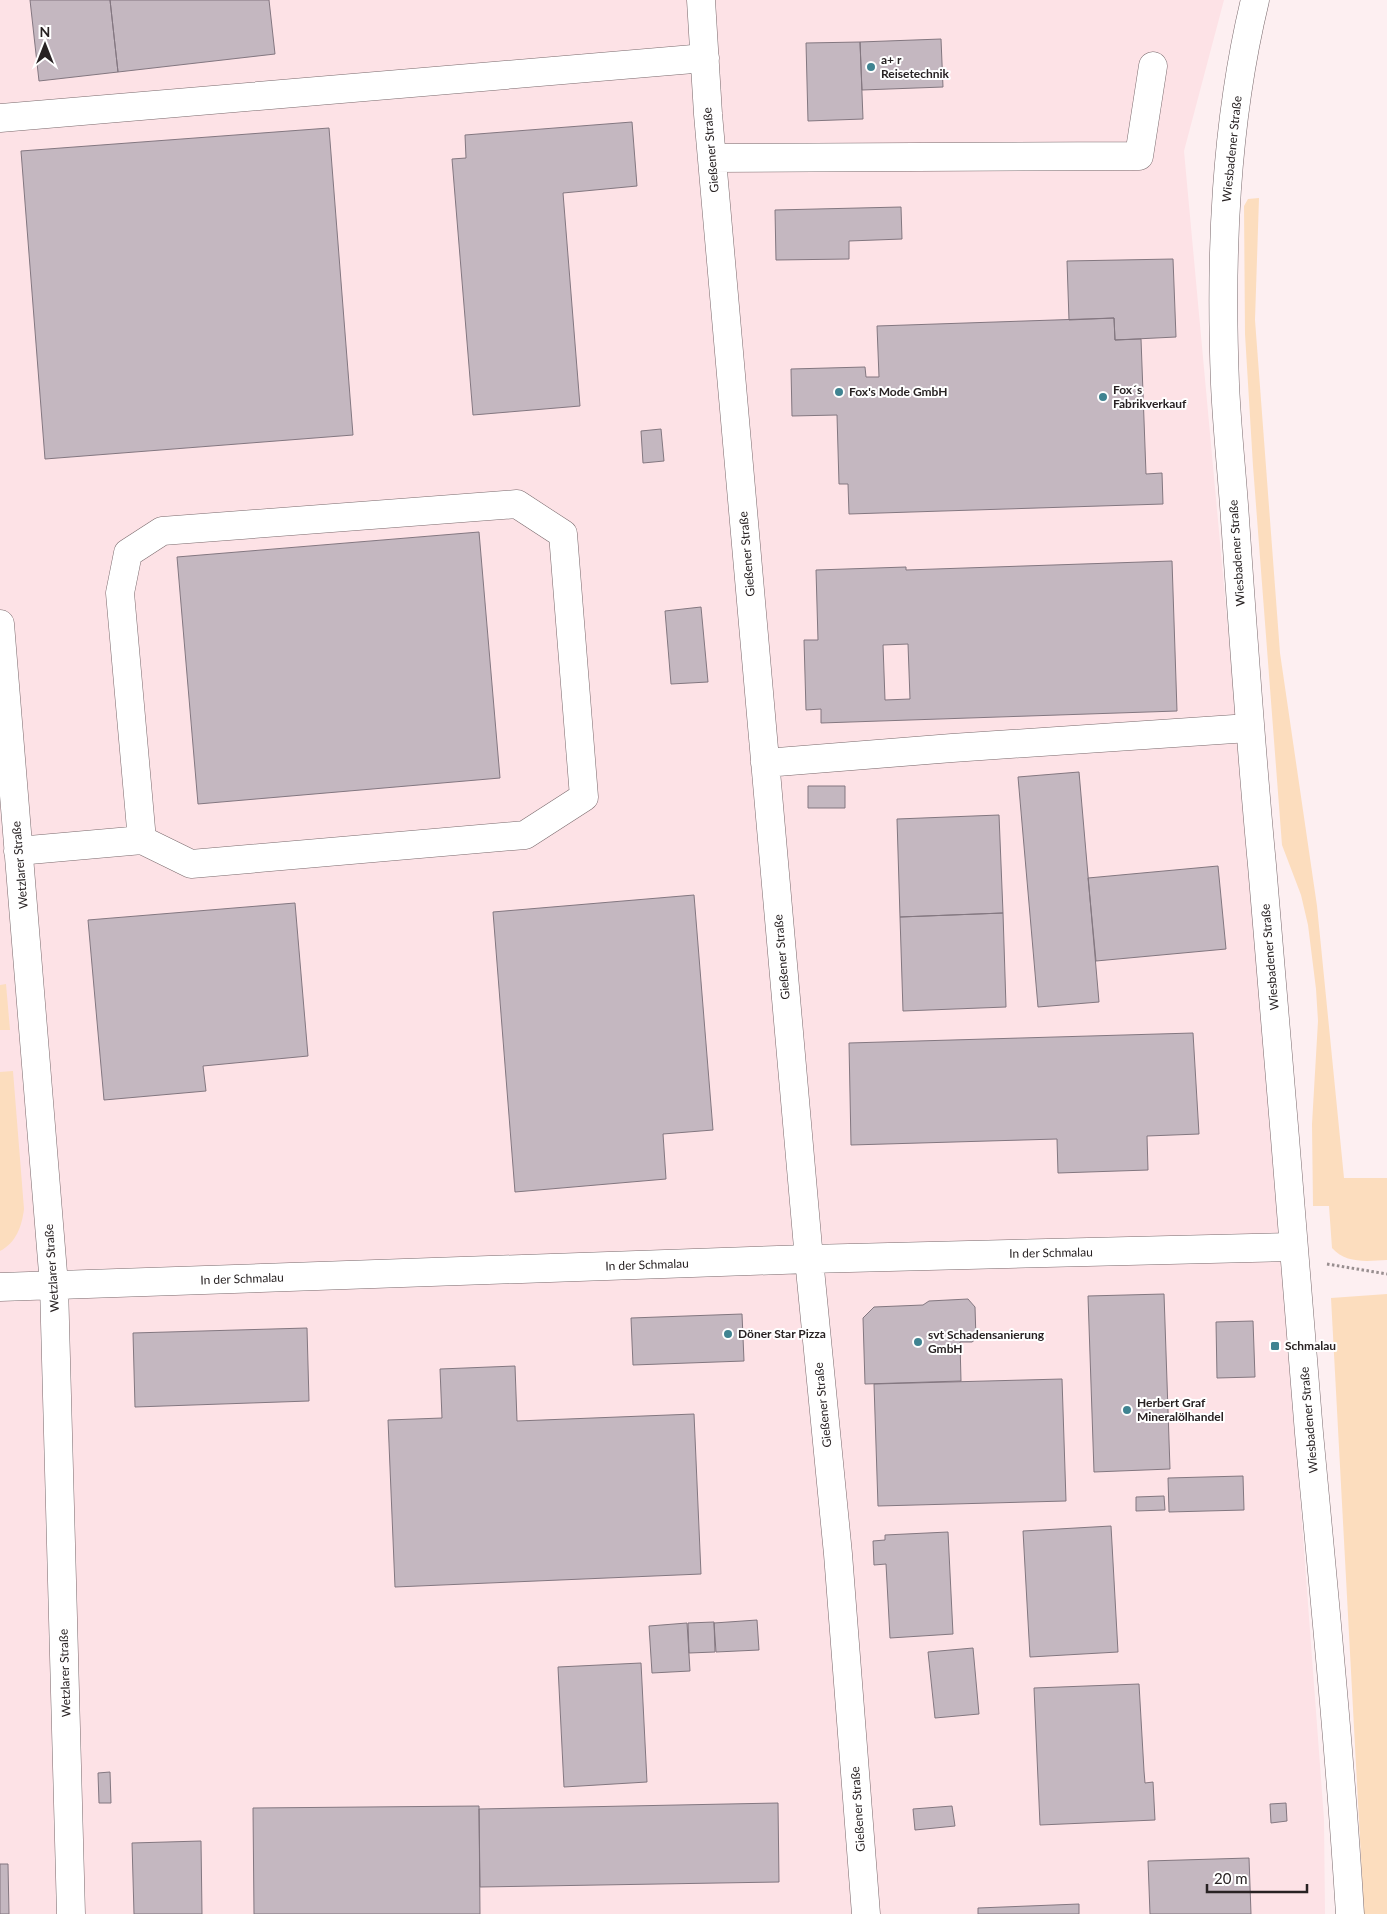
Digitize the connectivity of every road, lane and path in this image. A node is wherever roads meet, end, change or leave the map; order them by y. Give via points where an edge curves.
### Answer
1 (702, 0) edge
2 (1255, 0) edge
3 (705, 58) junction
4 (1153, 66) dead end
5 (0, 118) edge
6 (712, 158) junction
7 (0, 624) edge
8 (1249, 728) junction
9 (765, 763) junction
10 (142, 840) junction
11 (18, 851) junction
12 (1293, 1247) junction
13 (809, 1260) junction
14 (1387, 1274) edge
15 (54, 1285) junction
16 (0, 1287) edge
17 (71, 1914) edge
18 (866, 1914) edge
19 (1350, 1914) edge

1 - 3 street, Gießener Straße
2 - 8 street, Wiesbadener Straße via 1232,119 1224,247 1225,383
3 - 5 street
3 - 6 street, Gießener Straße
4 - 6 street via 1139,156
6 - 9 street, Gießener Straße
7 - 11 street, Wetzlarer Straße
8 - 9 street
8 - 12 street, Wiesbadener Straße via 1276,1012
9 - 13 street, Gießener Straße
10 - 10 street via 120,593 128,554 162,530 518,504 563,534 584,797 525,835 191,864
10 - 11 street
11 - 15 street, Wetzlarer Straße
12 - 13 street, In der Schmalau
12 - 14 path via 1329,1265
12 - 19 street, Wiesbadener Straße
13 - 15 street, In der Schmalau
13 - 18 street, Gießener Straße via 838,1554
15 - 16 street, In der Schmalau
15 - 17 street, Wetzlarer Straße

